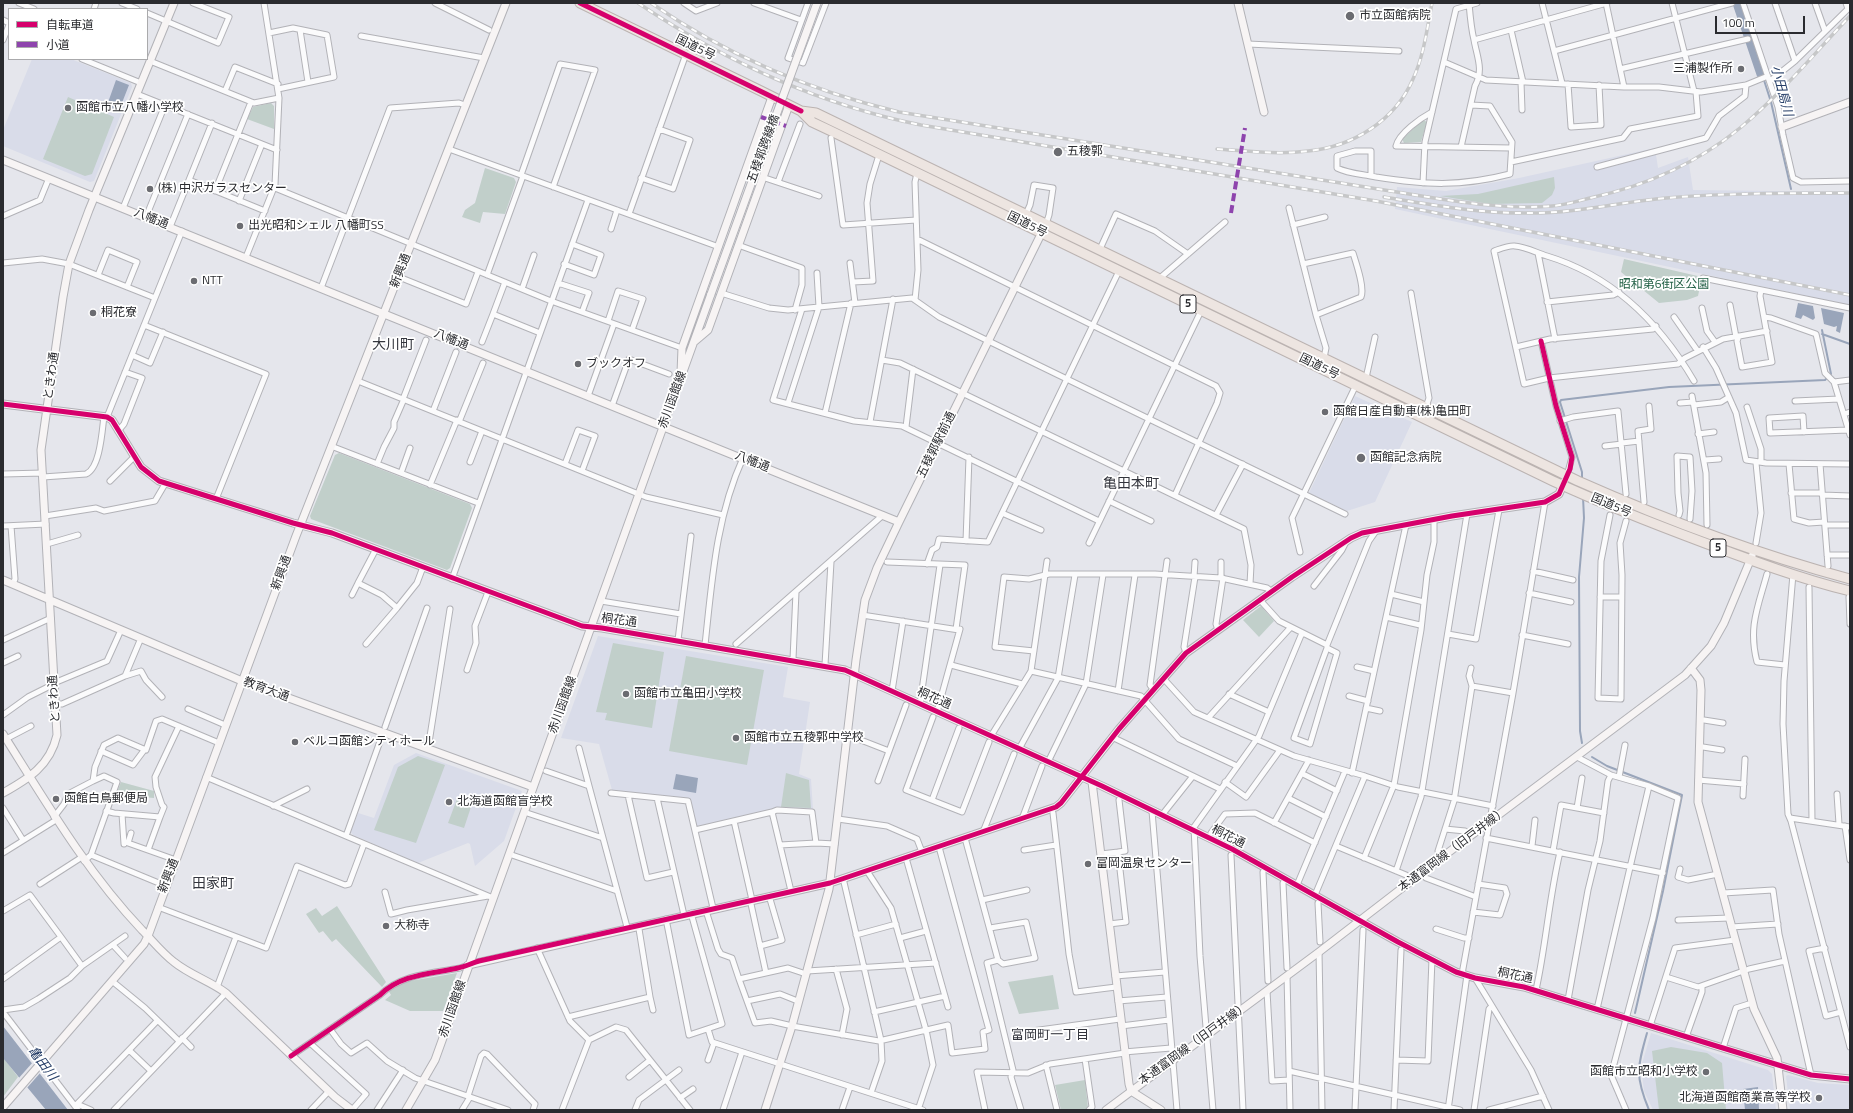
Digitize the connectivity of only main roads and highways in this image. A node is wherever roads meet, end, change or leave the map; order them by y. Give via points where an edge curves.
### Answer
1 (580, 3) edge
2 (801, 112) junction
3 (1850, 580) edge
4 (1849, 594) edge

1 - 2 highway, 国道5号 / 5
2 - 3 highway, 国道5号 / 5 via 816,113 1566,476 1640,508
2 - 4 highway, 国道5号 / 5 via 812,122 879,155 1562,485 1629,514 1750,560

